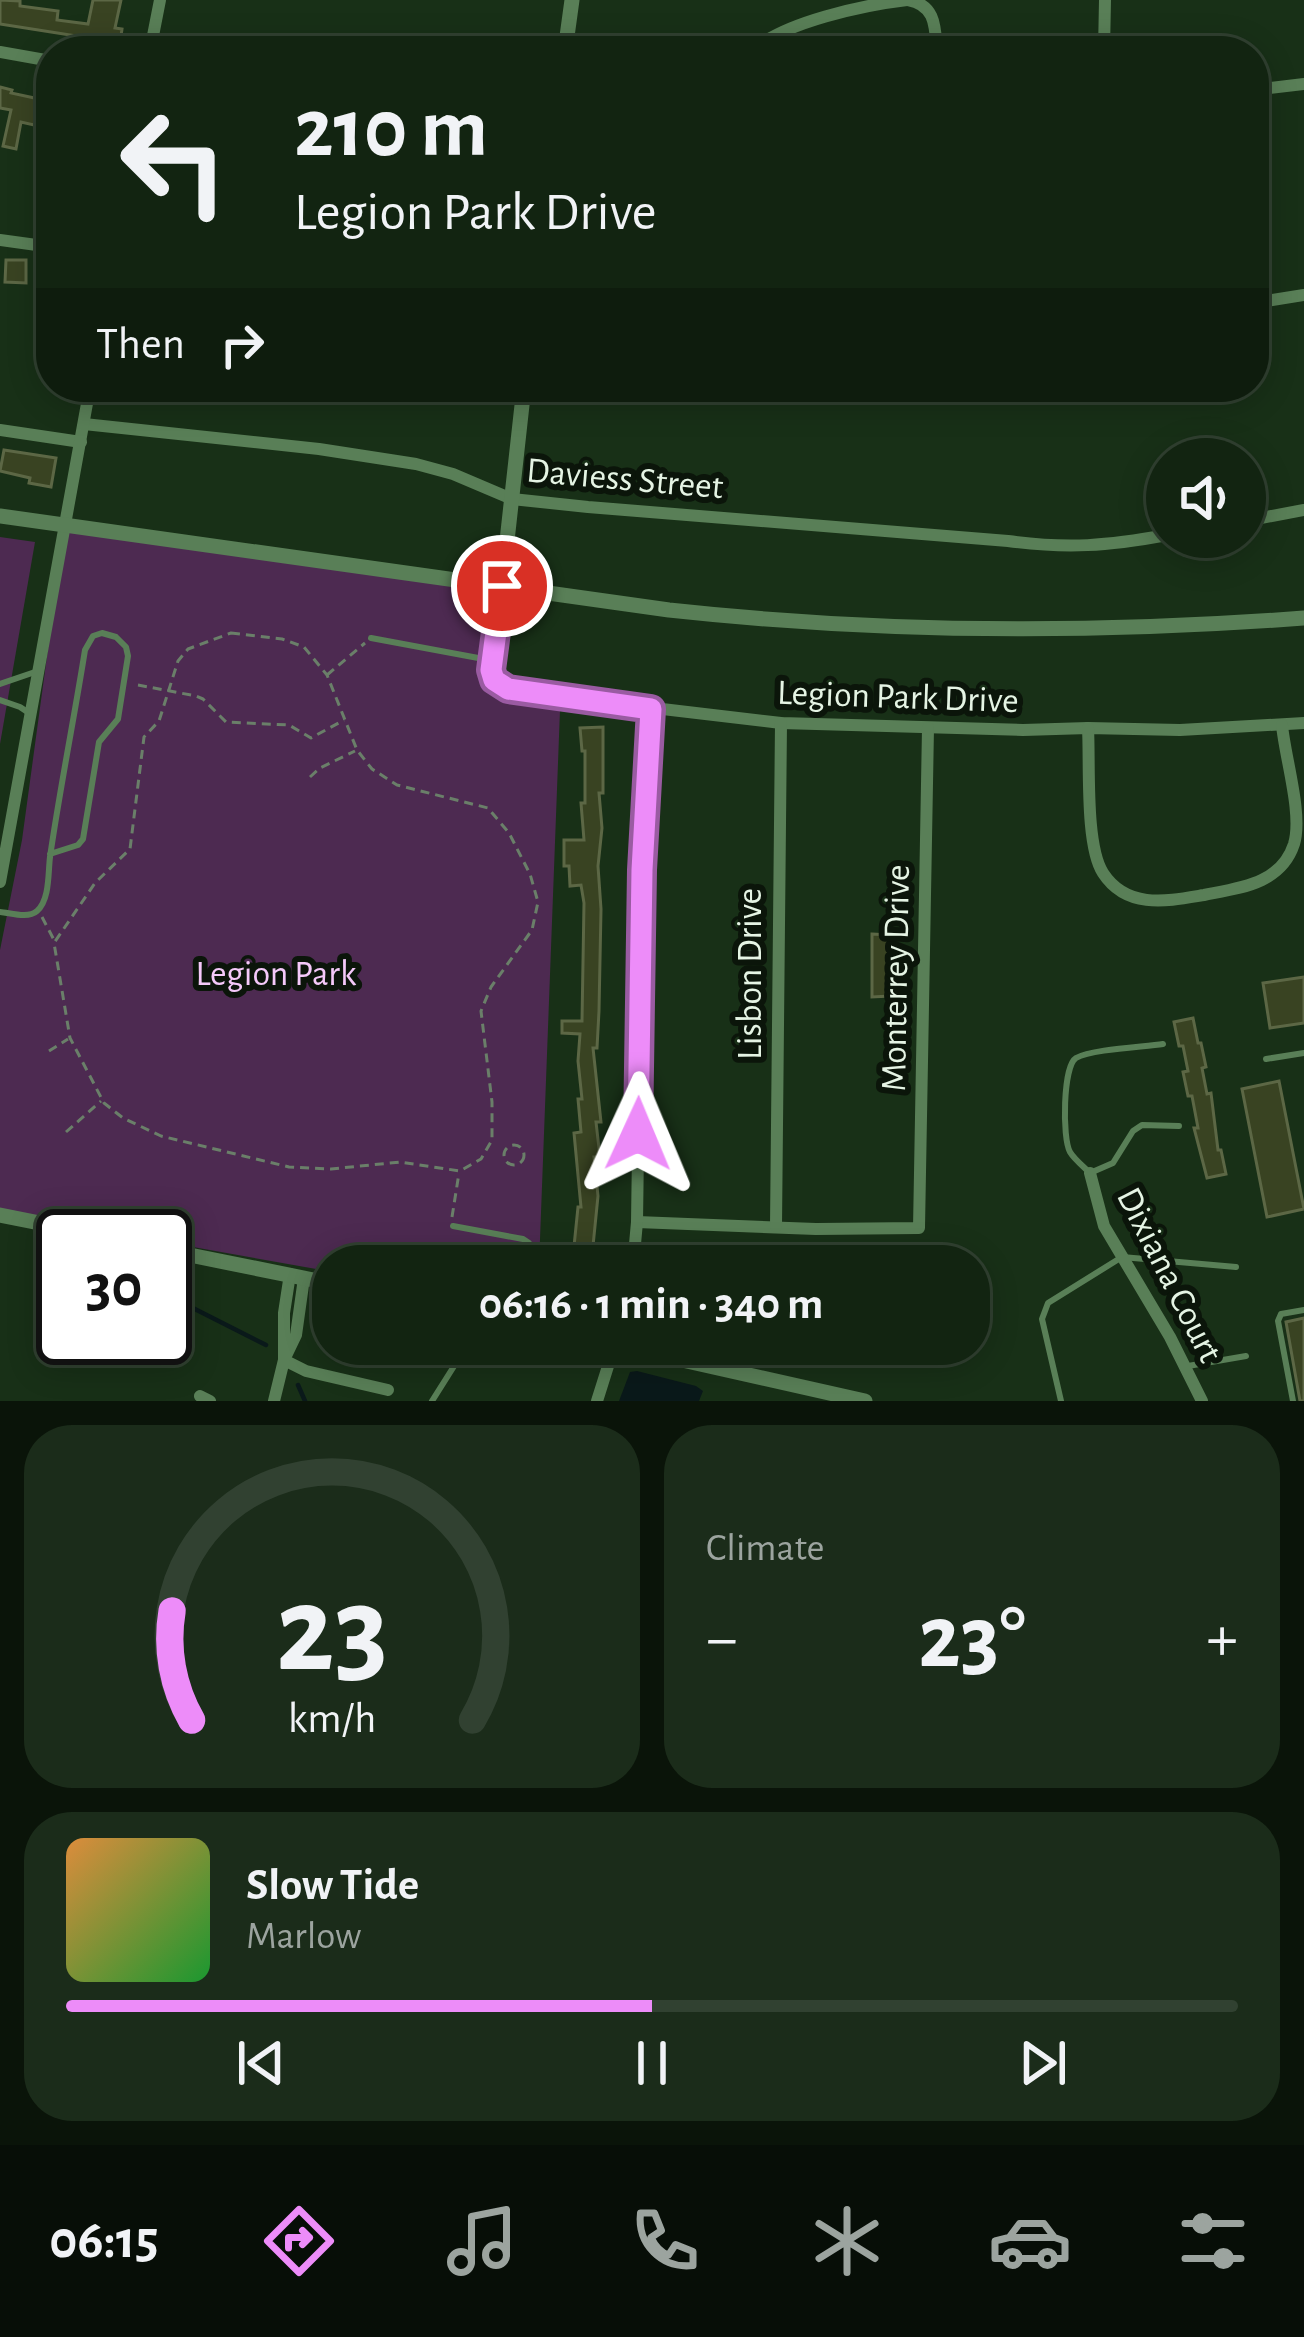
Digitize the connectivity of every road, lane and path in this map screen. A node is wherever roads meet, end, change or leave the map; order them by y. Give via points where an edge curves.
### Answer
1 (160, 0) edge
2 (572, 0) edge
3 (908, 0) edge
4 (1105, 0) edge
5 (154, 36) edge
6 (567, 36) edge
7 (776, 36) edge
8 (936, 36) edge
9 (1104, 36) edge
10 (0, 52) edge
11 (36, 58) edge
12 (1304, 84) edge
13 (1269, 89) edge
14 (0, 240) edge
15 (36, 245) edge
16 (1304, 295) edge
17 (1269, 301) edge
18 (88, 402) edge
19 (522, 402) edge
20 (84, 424) junction
21 (0, 430) edge
22 (81, 442) junction
23 (512, 499) junction
24 (1304, 510) edge
25 (0, 515) edge
26 (1266, 517) edge
27 (65, 524) junction
28 (1146, 538) edge
29 (502, 586) junction
30 (1304, 618) edge
31 (370, 638) joint
32 (492, 661) junction
33 (38, 671) junction
34 (327, 675) junction
35 (0, 684) edge
36 (138, 686) dead end
37 (169, 690) junction
38 (0, 700) edge
39 (651, 709) junction
40 (31, 714) junction
41 (344, 720) junction
42 (782, 723) junction
43 (1304, 723) edge
44 (1282, 725) junction
45 (928, 728) junction
46 (1088, 728) junction
47 (357, 751) junction
48 (310, 777) dead end
49 (50, 854) junction
50 (0, 881) edge
51 (37, 911) junction
52 (0, 912) edge
53 (54, 943) junction
54 (70, 1037) junction
55 (1163, 1044) dead end
56 (49, 1051) dead end
57 (1304, 1053) edge
58 (1266, 1059) dead end
59 (102, 1100) junction
60 (1179, 1126) dead end
61 (66, 1132) dead end
62 (460, 1172) junction
63 (1090, 1173) junction
64 (0, 1214) edge
65 (36, 1222) edge
66 (638, 1222) junction
67 (453, 1226) joint
68 (776, 1226) junction
69 (529, 1245) edge
70 (635, 1245) edge
71 (192, 1255) edge
72 (1122, 1257) junction
73 (1236, 1267) dead end
74 (297, 1276) junction
75 (312, 1279) edge
76 (1304, 1310) edge
77 (1246, 1356) dead end
78 (284, 1360) junction
79 (455, 1365) edge
80 (608, 1365) edge
81 (693, 1365) edge
82 (1184, 1366) junction
83 (388, 1390) dead end
84 (799, 1393) edge
85 (274, 1401) edge
86 (432, 1401) edge
87 (598, 1401) edge
88 (865, 1401) edge
89 (1060, 1401) edge
90 (1202, 1401) edge
91 (1293, 1401) edge

1 - 5 street
2 - 6 street
3 - 7 street
3 - 8 street via 929,9
4 - 9 street
10 - 11 street
12 - 13 street
14 - 15 street
16 - 17 street
18 - 20 street
19 - 23 street
20 - 22 street
20 - 23 street, Daviess Street via 416,464
21 - 22 street
22 - 27 street
23 - 28 street, Daviess Street via 1054,548
23 - 29 street
24 - 26 street
25 - 27 street
27 - 29 street
27 - 33 street
29 - 30 street via 747,619 906,627
29 - 32 street
31 - 32 lane
31 - 34 path
32 - 39 street, Legion Park Drive via 494,680 508,689
33 - 35 lane
33 - 40 street
34 - 37 path via 295,642 231,633 188,649
34 - 41 path
36 - 37 path
37 - 41 path via 203,700 226,722 289,725 311,738
37 - 53 path via 145,737 130,850 95,883
38 - 40 lane
39 - 42 street, Legion Park Drive
39 - 66 street
40 - 50 street
41 - 47 path
42 - 45 street, Legion Park Drive
42 - 68 street, Lisbon Drive
43 - 44 street, Legion Park Drive
44 - 46 street, Legion Park Drive
44 - 46 street via 1297,816 1285,863 1260,882 1168,901 1134,898 1100,869
45 - 46 street, Legion Park Drive
45 - 68 street, Monterrey Drive via 919,1228
47 - 48 path
47 - 62 path via 398,785 488,808 536,889 532,930 482,1001 492,1140
49 - 49 lane via 83,839 99,742 118,719 128,656 111,635 93,636 86,650
49 - 51 lane
51 - 52 lane
51 - 53 path
53 - 54 path
54 - 56 path
54 - 59 path
55 - 63 lane via 1092,1053 1067,1068 1069,1152
57 - 58 lane
59 - 61 path
59 - 62 path via 160,1136 290,1167 400,1162
60 - 63 lane via 1142,1125 1113,1163
62 - 67 path
63 - 72 street, Dixiana Court
64 - 65 street
66 - 68 street
66 - 70 street
67 - 69 lane
71 - 74 street
72 - 73 lane
72 - 82 street, Dixiana Court
72 - 89 lane via 1048,1303 1042,1319
74 - 75 street
74 - 78 street via 284,1313
74 - 78 street via 296,1335
76 - 91 lane via 1278,1321
77 - 82 lane
78 - 83 street
78 - 85 street
79 - 86 lane
80 - 87 street
81 - 84 street
82 - 90 street, Dixiana Court
84 - 88 street

